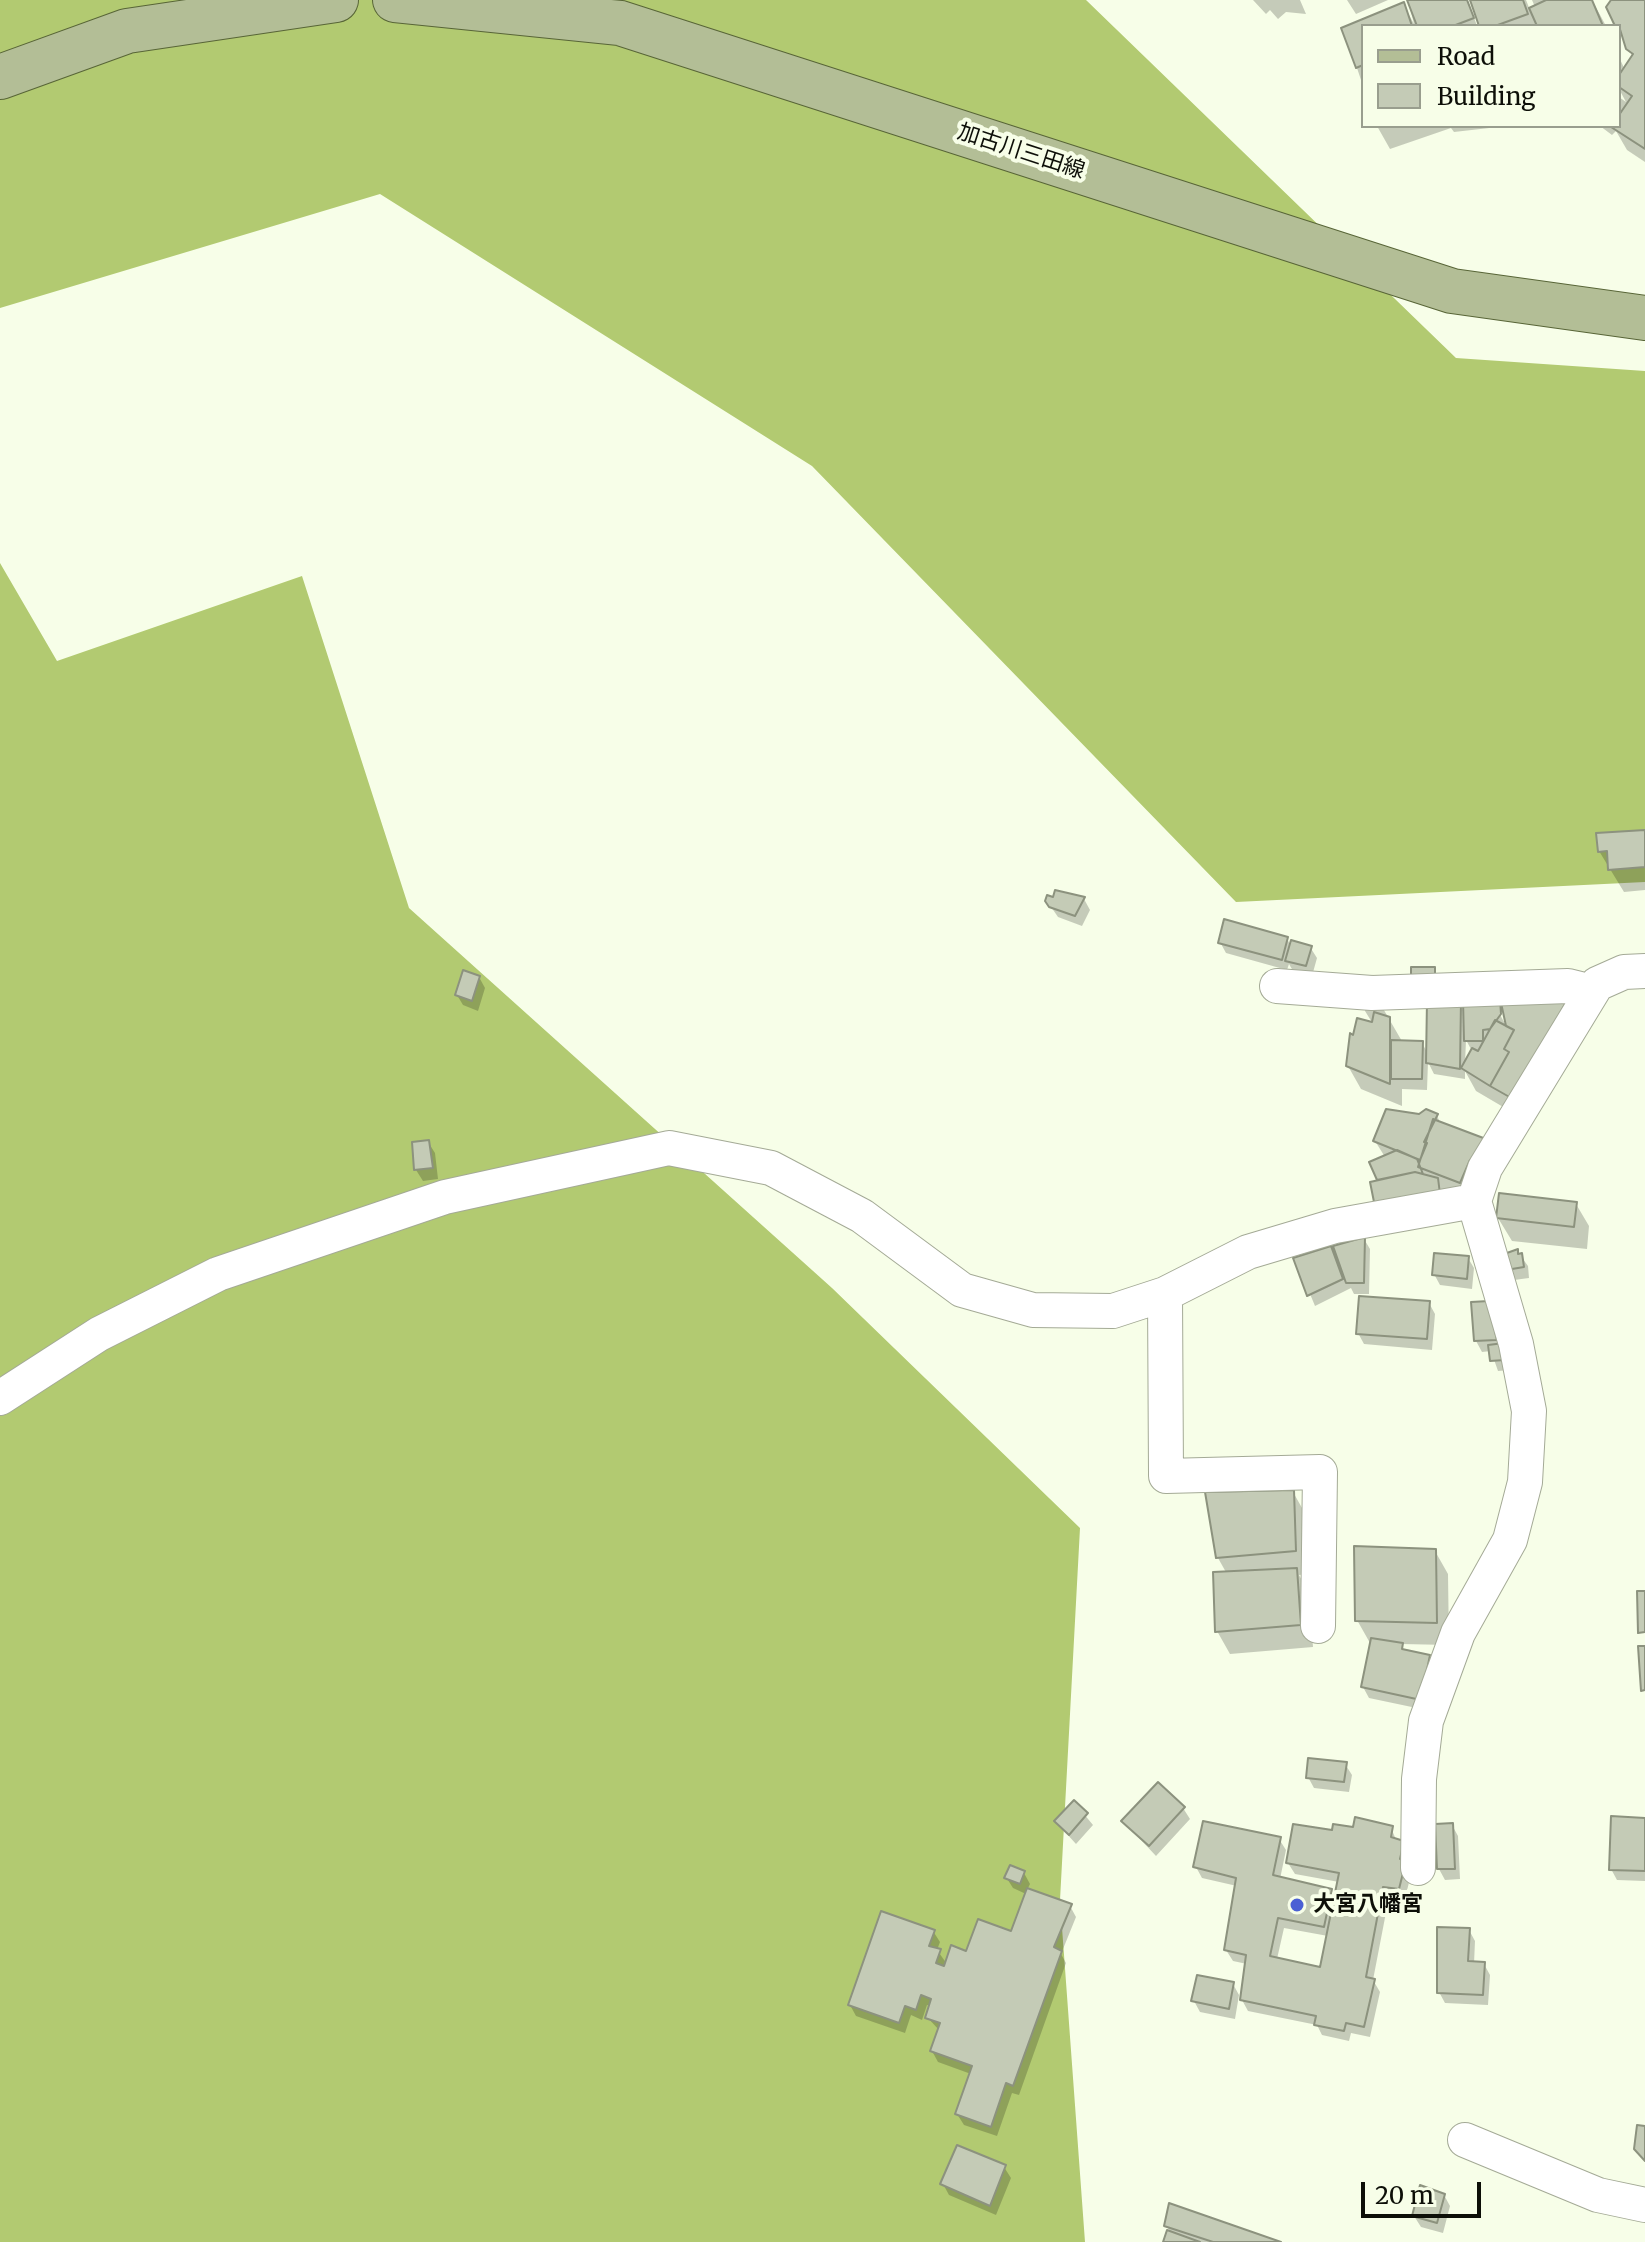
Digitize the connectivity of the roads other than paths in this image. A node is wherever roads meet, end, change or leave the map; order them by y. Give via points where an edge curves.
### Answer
1 (336, 0) edge
2 (395, 0) edge
3 (0, 77) edge
4 (1645, 318) edge
5 (1645, 971) edge
6 (1277, 986) dead end
7 (1592, 992) junction
8 (1474, 1201) junction
9 (1165, 1294) junction
10 (0, 1398) edge
11 (1318, 1626) dead end
12 (1418, 1868) dead end
13 (1465, 2140) dead end
14 (1645, 2205) edge

1 - 3 main road via 127,31
2 - 4 main road, 加古川三田線 via 620,23 1452,291
5 - 7 street via 1624,972 1597,984
6 - 7 street via 1372,993 1568,986
7 - 8 street via 1485,1168
8 - 9 street via 1335,1226 1248,1252
8 - 12 street via 1516,1344 1529,1411 1525,1482 1510,1540 1458,1633 1426,1721
9 - 10 street via 1113,1311 1033,1310 962,1290 862,1216 771,1168 669,1148 445,1197 218,1274 99,1334
9 - 11 street via 1166,1476 1320,1472
13 - 14 street via 1598,2195

